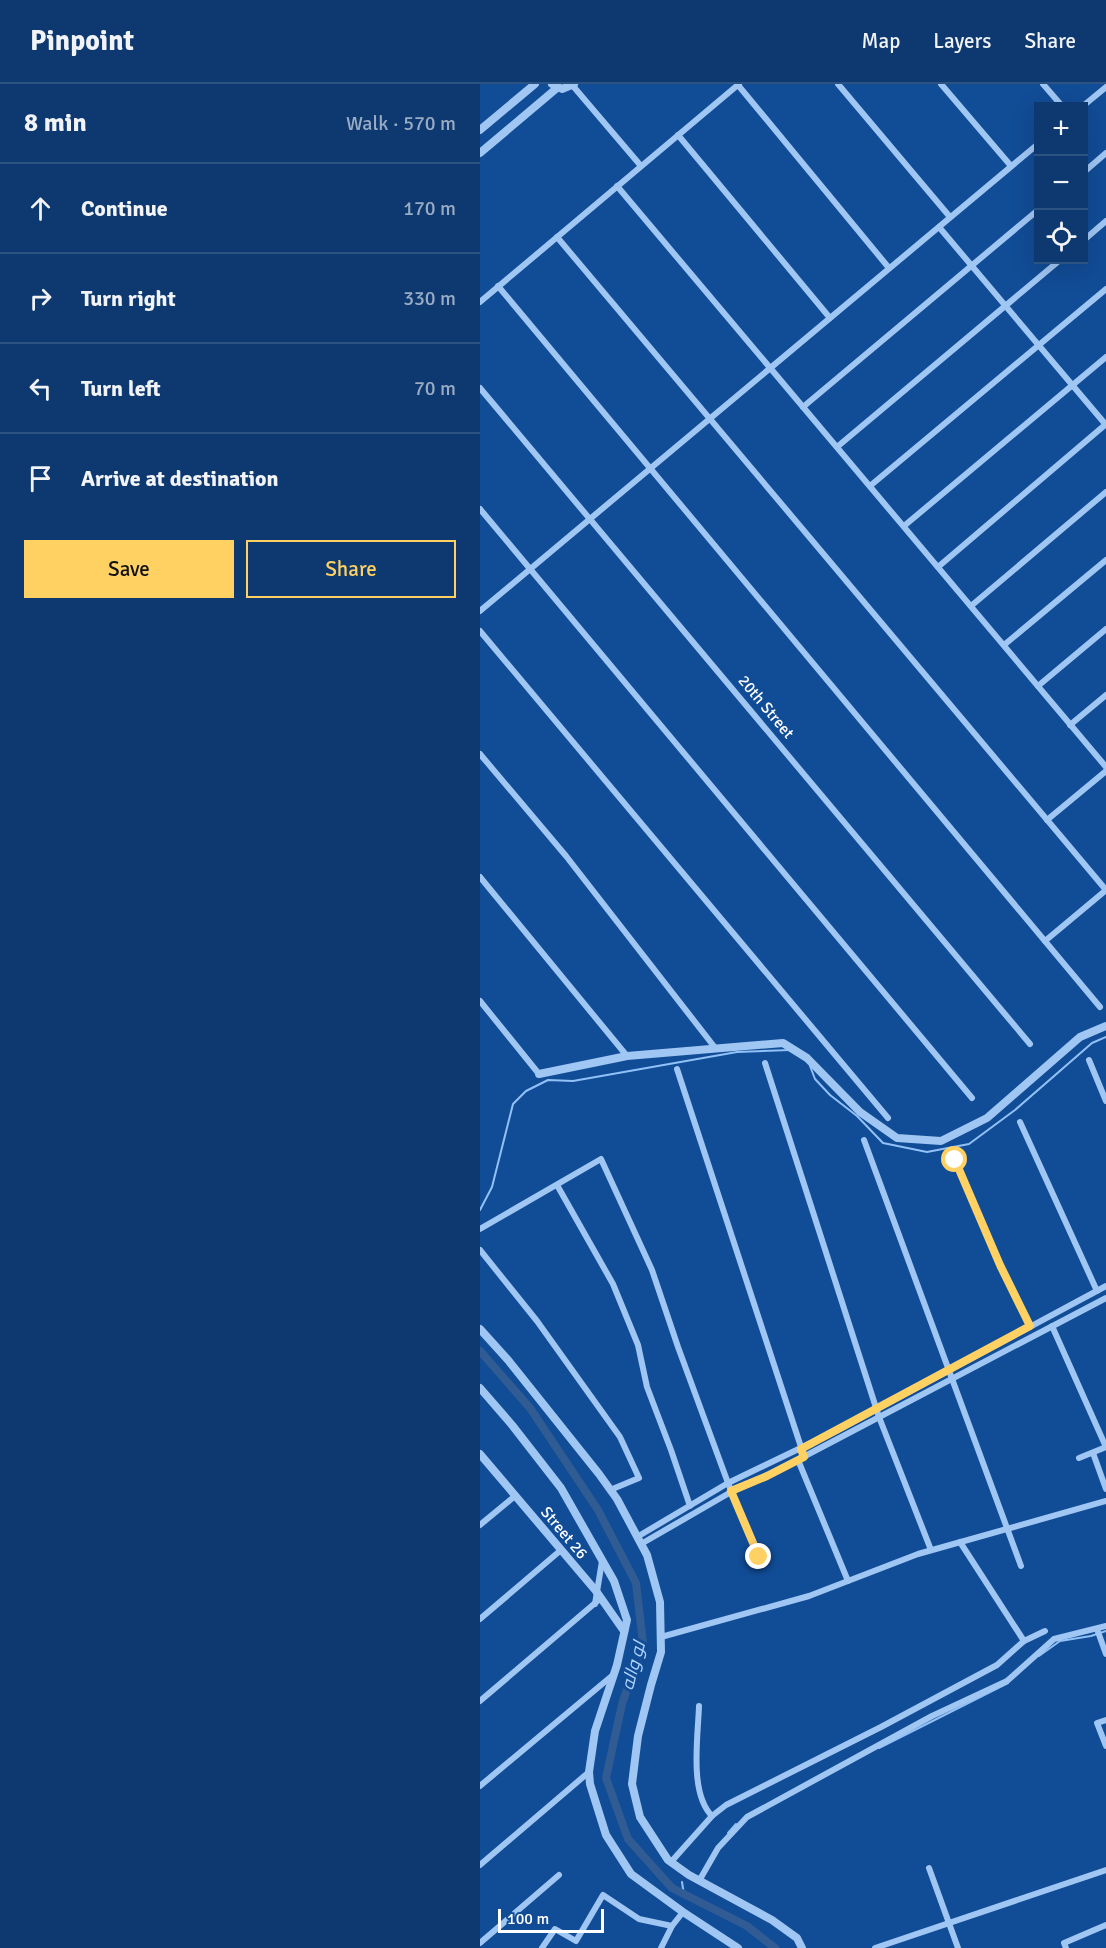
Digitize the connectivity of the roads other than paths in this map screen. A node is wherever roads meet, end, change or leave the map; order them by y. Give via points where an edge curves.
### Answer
1 (535, 84) edge
2 (838, 84) edge
3 (941, 84) edge
4 (1043, 84) edge
5 (573, 85) edge
6 (738, 85) edge
7 (554, 86) edge
8 (1106, 87) edge
9 (1059, 102) edge
10 (1088, 102) edge
11 (480, 130) edge
12 (678, 135) junction
13 (1034, 147) edge
14 (480, 153) edge
15 (1106, 153) edge
16 (641, 166) junction
17 (1011, 166) junction
18 (1088, 168) edge
19 (617, 186) junction
20 (1034, 213) edge
21 (950, 217) junction
22 (1106, 221) edge
23 (939, 227) junction
24 (1088, 236) edge
25 (557, 237) junction
26 (1055, 264) edge
27 (972, 266) junction
28 (889, 268) junction
29 (498, 286) junction
30 (1106, 289) edge
31 (480, 302) edge
32 (1005, 306) junction
33 (830, 318) junction
34 (1038, 345) junction
35 (1106, 357) edge
36 (770, 368) junction
37 (1072, 385) junction
38 (480, 388) edge
39 (803, 407) junction
40 (709, 419) junction
41 (1106, 424) edge
42 (837, 447) junction
43 (650, 468) junction
44 (870, 486) junction
45 (1106, 492) edge
46 (480, 510) edge
47 (590, 518) junction
48 (904, 526) junction
49 (1106, 560) edge
50 (938, 567) junction
51 (530, 569) junction
52 (971, 606) junction
53 (480, 611) edge
54 (1106, 629) edge
55 (480, 631) edge
56 (1004, 645) junction
57 (1038, 686) junction
58 (1106, 695) edge
59 (1070, 725) junction
60 (480, 754) edge
61 (1105, 766) edge
62 (1047, 820) junction
63 (480, 877) edge
64 (1106, 890) edge
65 (1045, 941) junction
66 (480, 1001) edge
67 (1100, 1006) dead end
68 (1106, 1026) edge
69 (1030, 1044) dead end
70 (716, 1048) junction
71 (627, 1056) junction
72 (1089, 1060) dead end
73 (765, 1063) dead end
74 (677, 1069) dead end
75 (538, 1074) joint
76 (972, 1098) dead end
77 (1106, 1101) edge
78 (888, 1118) dead end
79 (1020, 1122) dead end
80 (864, 1140) dead end
81 (955, 1160) dead end
82 (557, 1185) junction
83 (480, 1229) edge
84 (480, 1250) edge
85 (1106, 1286) edge
86 (1097, 1291) junction
87 (1106, 1298) edge
88 (1030, 1326) junction
89 (1052, 1326) junction
90 (480, 1329) edge
91 (950, 1369) junction
92 (953, 1378) junction
93 (480, 1388) edge
94 (877, 1408) junction
95 (879, 1417) junction
96 (1106, 1447) edge
97 (801, 1449) junction
98 (1093, 1453) junction
99 (480, 1454) edge
100 (801, 1458) junction
101 (1079, 1458) dead end
102 (728, 1483) junction
103 (1106, 1489) edge
104 (610, 1490) junction
105 (731, 1491) junction
106 (515, 1496) junction
107 (1106, 1501) edge
108 (690, 1506) junction
109 (480, 1525) edge
110 (1009, 1529) junction
111 (639, 1540) junction
112 (960, 1542) junction
113 (931, 1550) junction
114 (561, 1551) junction
115 (759, 1557) dead end
116 (602, 1561) junction
117 (1021, 1566) dead end
118 (848, 1581) junction
119 (597, 1598) junction
120 (480, 1619) edge
121 (1106, 1626) edge
122 (1097, 1629) junction
123 (624, 1631) junction
124 (1045, 1631) dead end
125 (661, 1637) junction
126 (1024, 1641) junction
127 (1106, 1654) edge
128 (614, 1674) junction
129 (480, 1701) edge
130 (699, 1706) dead end
131 (1106, 1720) edge
132 (1106, 1746) edge
133 (589, 1772) junction
134 (480, 1786) edge
135 (712, 1816) junction
136 (671, 1862) junction
137 (480, 1865) edge
138 (928, 1868) dead end
139 (1106, 1870) edge
140 (559, 1875) dead end
141 (699, 1881) junction
142 (683, 1912) junction
143 (949, 1924) junction
144 (1106, 1925) edge
145 (672, 1926) junction
146 (576, 1941) junction
147 (480, 1943) edge
148 (542, 1948) edge
149 (573, 1948) edge
150 (661, 1948) edge
151 (738, 1948) edge
152 (802, 1948) edge
153 (875, 1948) edge
154 (958, 1948) edge
155 (1066, 1948) edge

1 - 11 street
2 - 21 street
3 - 17 street
4 - 9 street
5 - 7 street
5 - 16 street
6 - 12 street
6 - 28 street
7 - 14 street
8 - 10 street
12 - 16 street
12 - 33 street
13 - 17 street
15 - 18 street
16 - 19 street
17 - 21 street
19 - 25 street
19 - 36 street
20 - 27 street
21 - 23 street
22 - 24 street
23 - 27 street
23 - 28 street
25 - 29 street
25 - 40 street
26 - 32 street
27 - 32 street
27 - 39 street
28 - 33 street
29 - 31 street
29 - 43 street
30 - 34 street
32 - 34 street
32 - 42 street
33 - 36 street
34 - 37 street
34 - 44 street
35 - 37 street
36 - 39 street
36 - 40 street
37 - 41 street
37 - 48 street
38 - 47 street, 20th Street
39 - 42 street
40 - 43 street
40 - 62 street
41 - 50 street
42 - 44 street
43 - 47 street
43 - 65 street
44 - 48 street
45 - 52 street
46 - 51 street
47 - 51 street
47 - 69 street, 20th Street
48 - 50 street
49 - 56 street
50 - 52 street
51 - 53 street
51 - 76 street
52 - 56 street
54 - 57 street
55 - 78 street
56 - 57 street
57 - 59 street
58 - 59 street
59 - 61 street
60 - 70 street via 566,856
61 - 62 street
62 - 64 street
63 - 71 street
64 - 65 street
65 - 67 street
66 - 75 street
68 - 70 street via 1080,1037 987,1118 941,1141 897,1138 860,1112 807,1058 783,1043
70 - 71 street
71 - 75 street
72 - 77 street
73 - 94 street
74 - 97 street
79 - 86 street
80 - 91 street
81 - 88 street
82 - 83 street
82 - 102 street via 601,1159 652,1270
82 - 108 street via 617,1294 638,1345 647,1387
84 - 104 street via 537,1321 620,1437 639,1478
85 - 86 street
86 - 88 street
87 - 89 street
88 - 91 street
89 - 92 street
89 - 96 street
90 - 104 street
91 - 92 street
91 - 94 street
92 - 95 street
92 - 110 street
93 - 116 street via 561,1488
94 - 95 street
94 - 97 street
95 - 100 street
95 - 113 street
96 - 98 street
97 - 100 street
97 - 102 street
98 - 101 street
98 - 103 street
99 - 106 street, Street 26
100 - 105 street
100 - 118 street
102 - 105 street
102 - 108 street
104 - 111 street
105 - 111 street
105 - 115 street
106 - 109 street
106 - 114 street, Street 26
107 - 110 street
108 - 111 street
110 - 112 street
110 - 117 street
111 - 125 street via 660,1602
112 - 113 street
112 - 126 street
113 - 118 street
114 - 119 street, Street 26
114 - 120 street
116 - 119 street
116 - 123 street via 614,1581 627,1620
118 - 125 street via 809,1596
119 - 123 street, Street 26
119 - 129 street
121 - 122 street
122 - 127 street
122 - 141 street via 1054,1639 1007,1681 932,1716 747,1817 718,1848
123 - 128 street
124 - 126 street
125 - 136 street via 661,1652 638,1736 632,1784 640,1817
126 - 135 street via 997,1665 726,1805
128 - 133 street via 596,1731
128 - 134 street
130 - 135 street via 698,1785
131 - 132 street via 1097,1723
133 - 137 street
133 - 142 street via 606,1835 631,1874
135 - 136 street
136 - 141 street
138 - 143 street
139 - 143 street
140 - 147 street
141 - 152 street via 771,1920 797,1938
142 - 145 street
142 - 151 street
143 - 153 street
143 - 154 street
144 - 155 street via 1064,1943
145 - 146 street via 639,1919 603,1895
145 - 150 street
146 - 148 street via 555,1929
146 - 149 street

